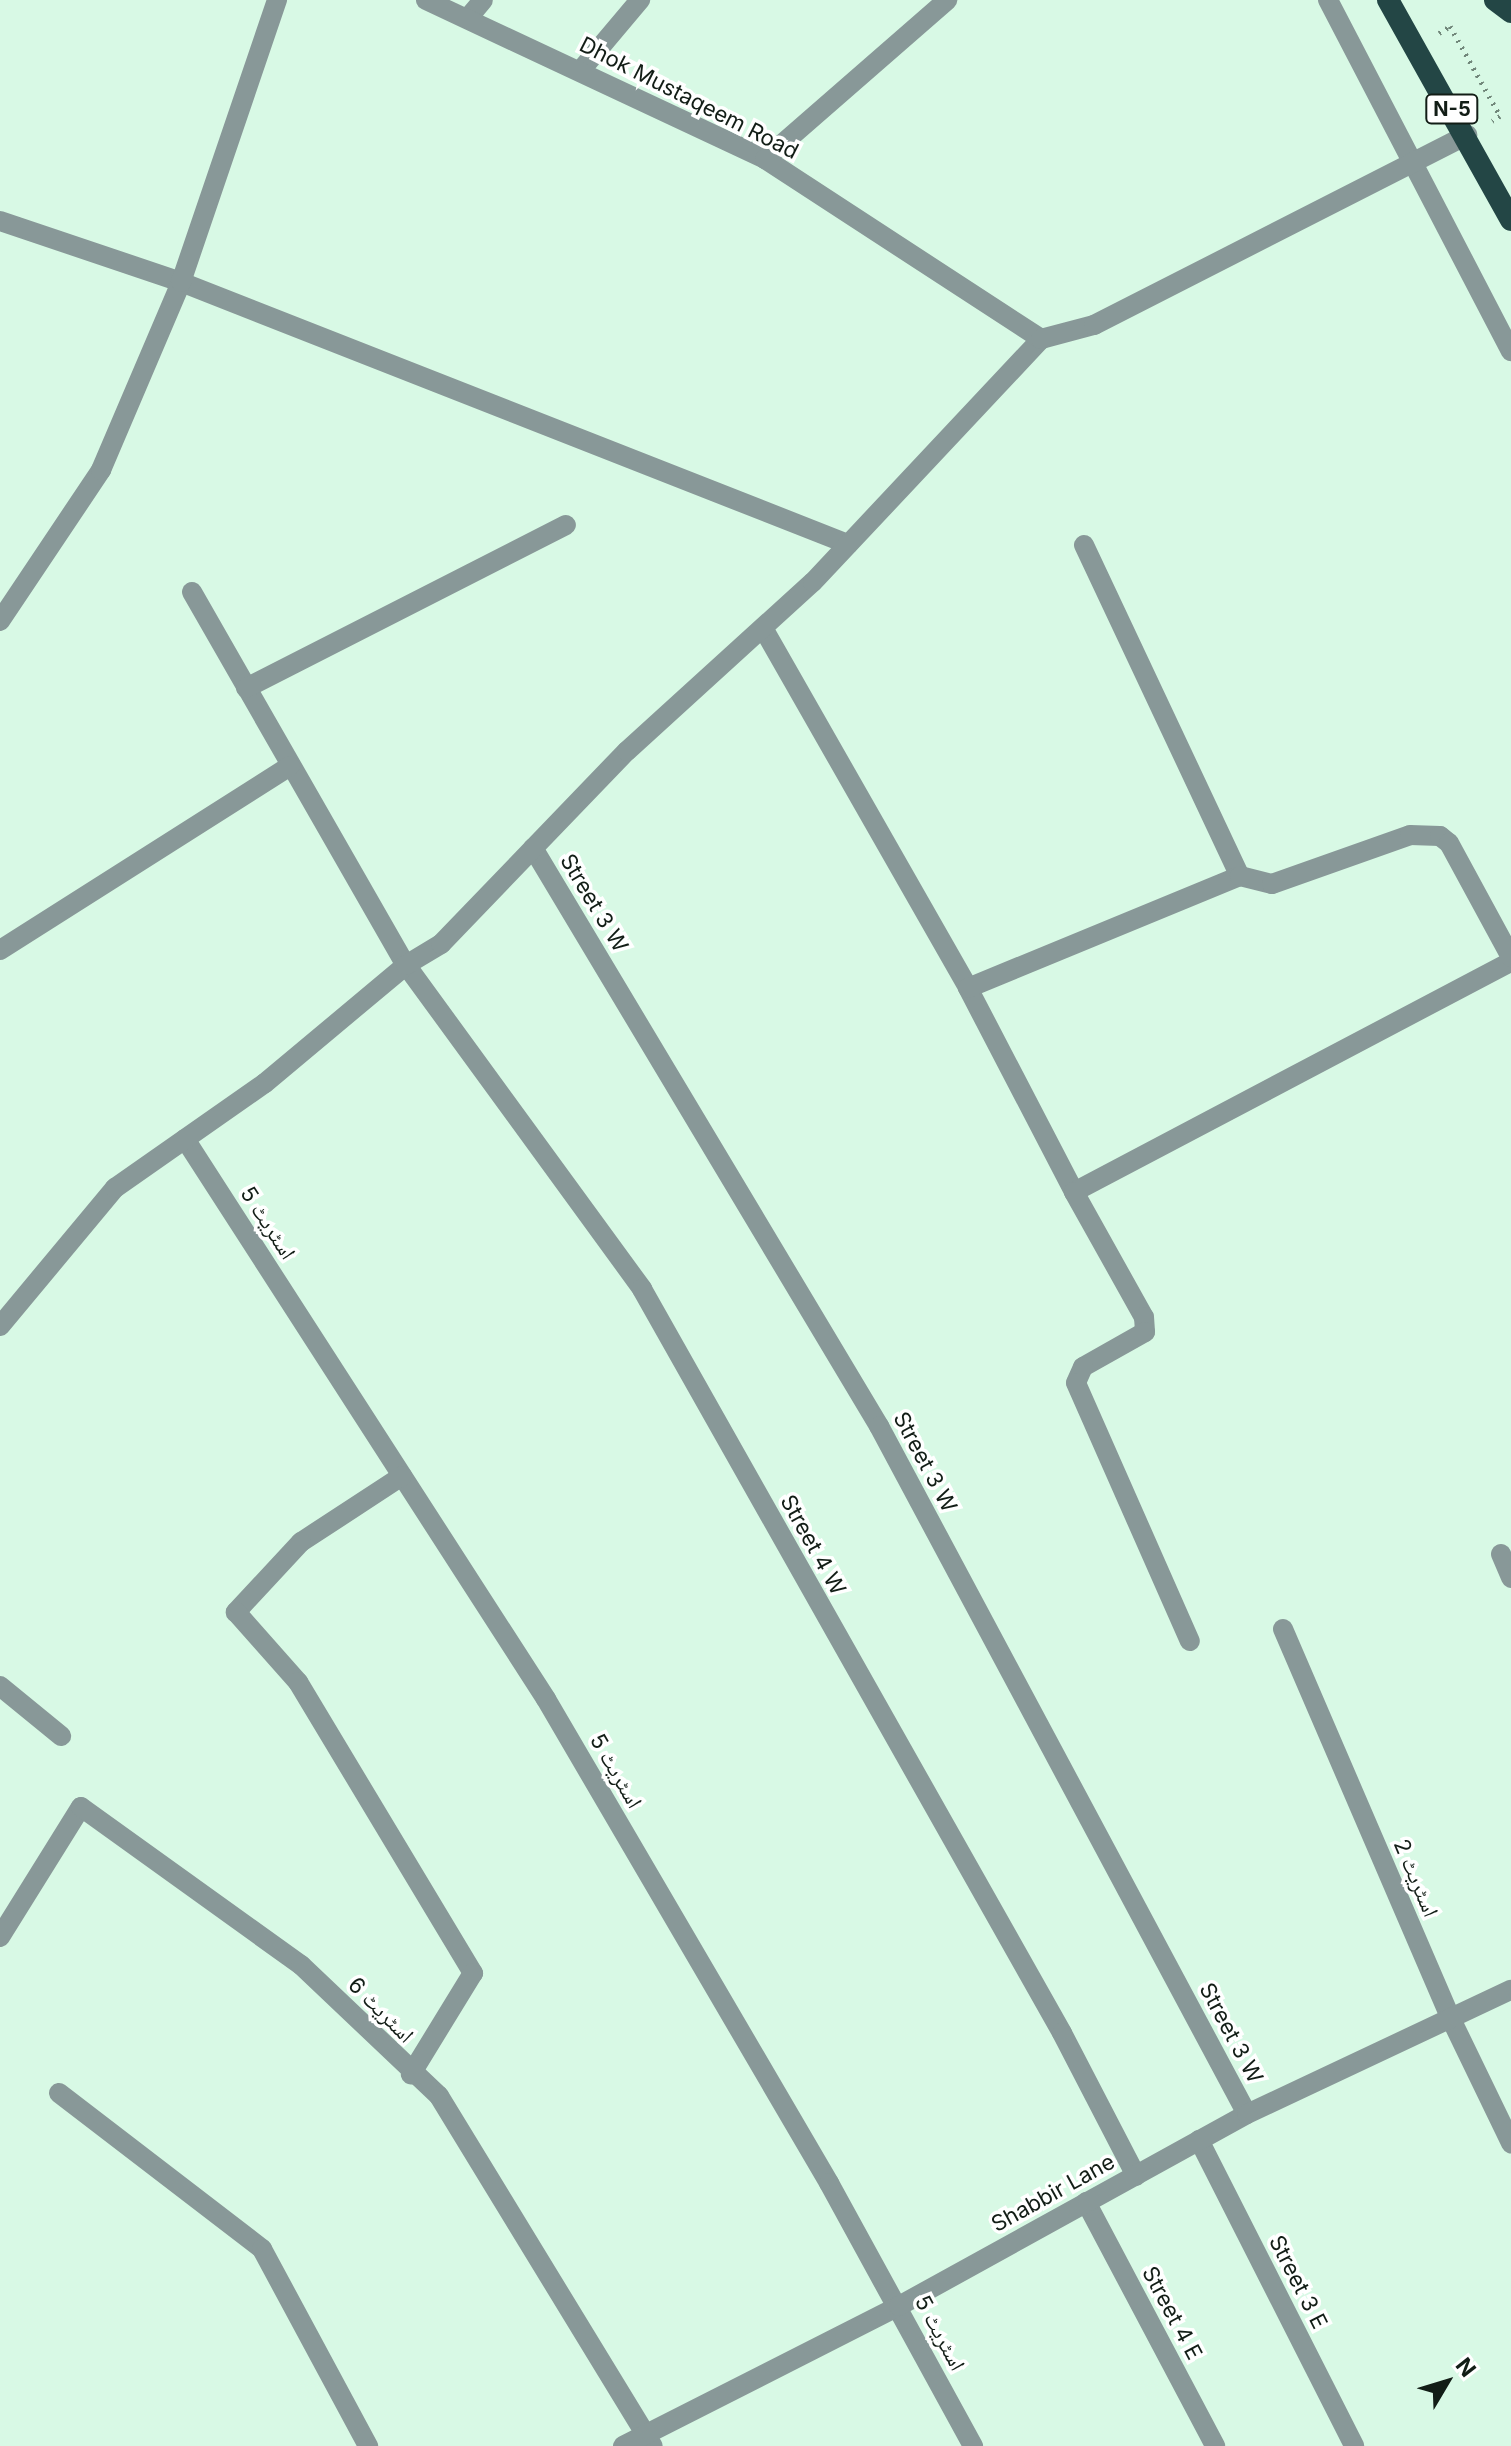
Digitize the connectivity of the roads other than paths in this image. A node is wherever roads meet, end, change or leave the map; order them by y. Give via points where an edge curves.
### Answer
1 (277, 0) edge
2 (426, 0) edge
3 (483, 0) edge
4 (640, 0) edge
5 (947, 0) edge
6 (1328, 0) edge
7 (1388, 0) edge
8 (1495, 0) edge
9 (1511, 12) edge
10 (468, 18) junction
11 (581, 70) junction
12 (1467, 135) junction
13 (765, 159) junction
14 (1413, 162) junction
15 (1511, 220) edge
16 (0, 221) edge
17 (181, 282) junction
18 (1041, 339) junction
19 (1511, 351) edge
20 (566, 525) dead end
21 (848, 544) junction
22 (1084, 545) dead end
23 (192, 592) dead end
24 (0, 621) edge
25 (763, 628) junction
26 (246, 688) junction
27 (290, 766) junction
28 (533, 848) junction
29 (1240, 876) junction
30 (0, 950) edge
31 (1511, 959) edge
32 (406, 965) junction
33 (968, 988) junction
34 (185, 1139) junction
35 (1074, 1192) junction
36 (0, 1326) edge
37 (402, 1476) junction
38 (1501, 1554) dead end
39 (1511, 1578) edge
40 (1283, 1629) dead end
41 (1190, 1641) dead end
42 (0, 1686) edge
43 (61, 1736) dead end
44 (0, 1937) edge
45 (1511, 1990) edge
46 (1452, 2021) junction
47 (411, 2074) junction
48 (59, 2093) dead end
49 (1247, 2114) junction
50 (1199, 2140) junction
51 (1511, 2143) edge
52 (1136, 2176) junction
53 (1086, 2202) junction
54 (899, 2306) junction
55 (649, 2440) edge
56 (368, 2446) edge
57 (623, 2446) edge
58 (973, 2446) edge
59 (1215, 2446) edge
60 (1354, 2446) edge

1 - 17 street
2 - 10 street, Dhok Mustaqeem Road
3 - 10 street
4 - 11 street
5 - 13 street
6 - 14 street
7 - 12 highway, N-5
8 - 9 highway
10 - 11 street, Dhok Mustaqeem Road
11 - 13 street, Dhok Mustaqeem Road
12 - 14 street
12 - 15 highway, N-5
13 - 18 street, Dhok Mustaqeem Road
14 - 18 street via 1094,325
14 - 19 street
16 - 17 street
17 - 21 street
17 - 24 street via 101,470
18 - 21 street
20 - 26 street
21 - 25 street
22 - 29 street
23 - 26 street, Street 4 W
25 - 28 street via 627,751
25 - 33 street
26 - 27 street, Street 4 W
27 - 30 street
27 - 32 street, Street 4 W
28 - 32 street via 441,944
28 - 49 street, Street 3 W via 879,1426
29 - 31 street via 1272,884 1410,835 1440,836
29 - 33 street
31 - 35 street
32 - 34 street via 265,1083
32 - 52 street, Street 4 W via 642,1289 1062,2033
33 - 35 street
34 - 36 street via 115,1188
34 - 37 street, اسٹریٹ 5
35 - 41 street via 1144,1317 1145,1332 1083,1367 1076,1383
37 - 47 street via 301,1542 236,1612 298,1682 473,1973
37 - 54 street, اسٹریٹ 5 via 546,1699
38 - 39 street
40 - 46 street, اسٹریٹ 2
42 - 43 street
44 - 47 street, اسٹریٹ 6 via 81,1807 301,1965
45 - 46 street, Shabbir Lane
46 - 49 street, Shabbir Lane
46 - 51 street, اسٹریٹ 2
47 - 55 street, اسٹریٹ 6 via 439,2096
48 - 56 street via 262,2249
49 - 50 street, Shabbir Lane
50 - 52 street, Shabbir Lane
50 - 60 street, Street 3 E
52 - 53 street, Shabbir Lane
53 - 54 street, Shabbir Lane
53 - 59 street, Street 4 E
54 - 55 street, Shabbir Lane
54 - 58 street, اسٹریٹ 5
55 - 57 street, Shabbir Lane

